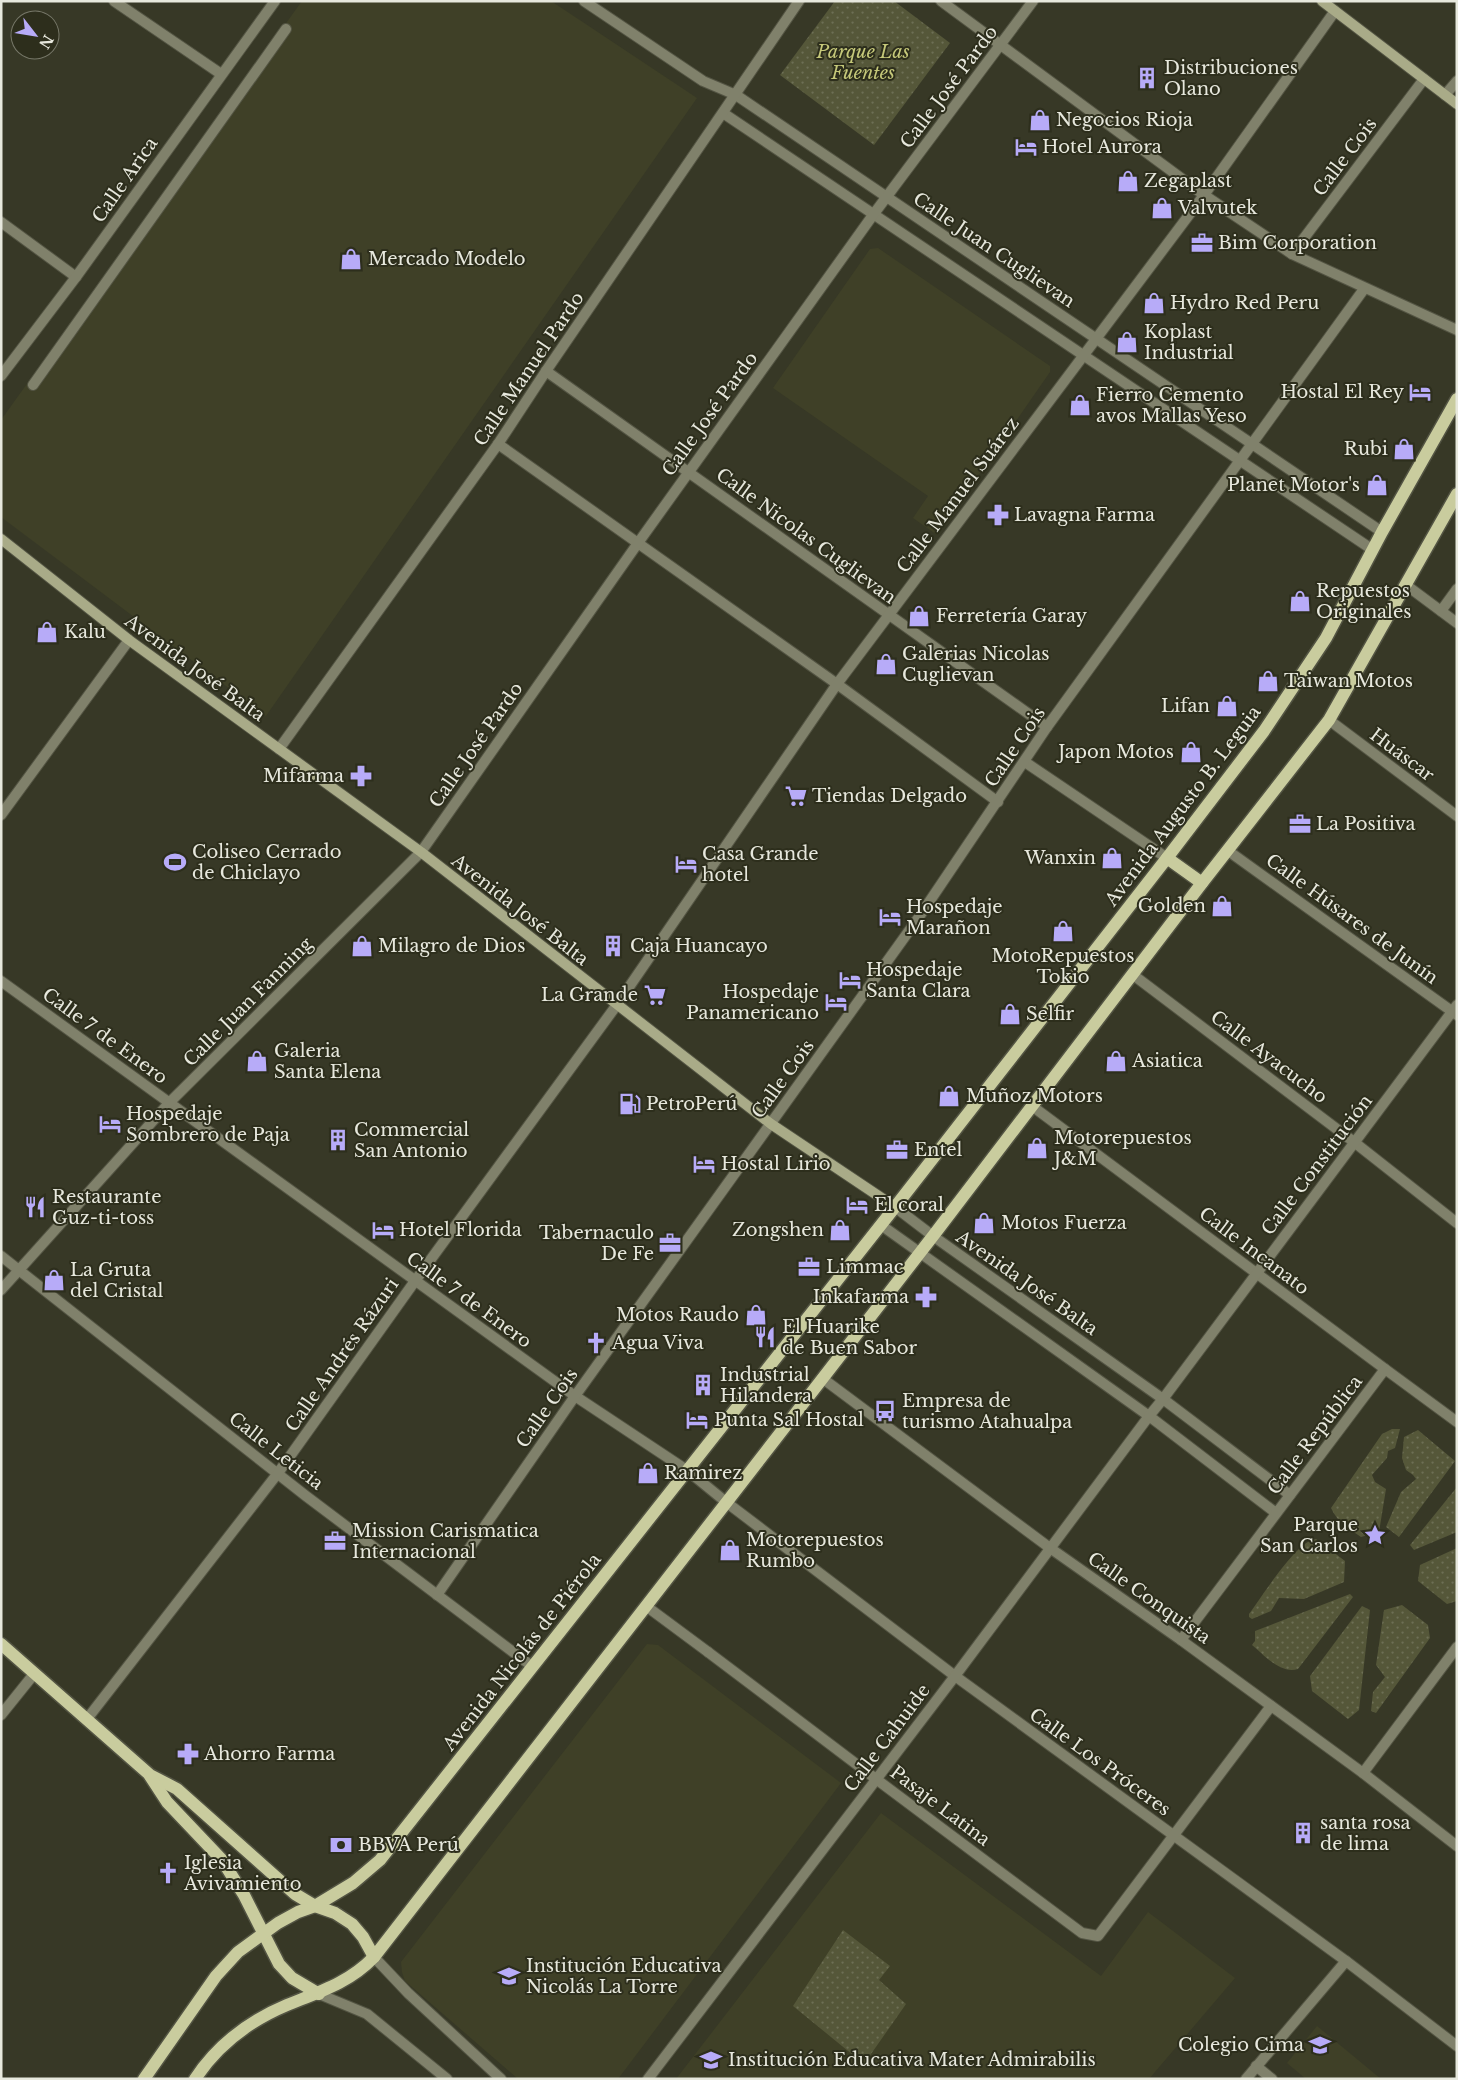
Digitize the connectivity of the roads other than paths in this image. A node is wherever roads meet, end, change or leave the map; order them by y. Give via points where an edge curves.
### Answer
1 (114, 1) edge
2 (274, 1) edge
3 (584, 1) edge
4 (798, 1) edge
5 (941, 1) edge
6 (1033, 1) edge
7 (1322, 1) edge
8 (1335, 11) junction
9 (286, 29) dead end
10 (1000, 46) junction
11 (221, 74) junction
12 (1424, 79) junction
13 (1457, 81) edge
14 (736, 95) junction
15 (1445, 95) junction
16 (1457, 104) edge
17 (723, 113) junction
18 (1204, 195) junction
19 (886, 197) junction
20 (873, 214) junction
21 (1, 222) edge
22 (1292, 254) junction
23 (76, 277) junction
24 (1364, 288) junction
25 (1457, 330) edge
26 (1095, 338) junction
27 (1083, 355) junction
28 (546, 371) junction
29 (1, 376) edge
30 (33, 385) dead end
31 (1457, 399) edge
32 (498, 444) junction
33 (1251, 444) junction
34 (1239, 460) junction
35 (689, 472) junction
36 (1457, 494) edge
37 (1382, 532) junction
38 (1, 539) edge
39 (638, 543) junction
40 (1373, 550) junction
41 (1406, 585) junction
42 (1457, 588) edge
43 (1440, 611) junction
44 (888, 615) junction
45 (1457, 623) edge
46 (129, 640) junction
47 (837, 684) junction
48 (1329, 720) junction
49 (1047, 727) junction
50 (279, 750) junction
51 (1025, 762) junction
52 (998, 802) junction
53 (1, 815) edge
54 (1457, 816) edge
55 (1227, 850) junction
56 (421, 852) junction
57 (1167, 858) junction
58 (1202, 883) junction
59 (1132, 974) junction
60 (1, 980) edge
61 (616, 1006) junction
62 (1455, 1010) edge
63 (169, 1103) junction
64 (1032, 1106) junction
65 (771, 1124) junction
66 (1354, 1142) junction
67 (895, 1207) junction
68 (1457, 1223) edge
69 (881, 1224) junction
70 (933, 1236) junction
71 (920, 1252) junction
72 (1, 1256) edge
73 (19, 1270) junction
74 (1256, 1273) junction
75 (414, 1281) junction
76 (1, 1290) edge
77 (1385, 1369) junction
78 (822, 1378) junction
79 (575, 1396) junction
80 (1163, 1399) junction
81 (1149, 1416) junction
82 (1457, 1422) edge
83 (688, 1470) junction
84 (278, 1473) junction
85 (1290, 1495) junction
86 (726, 1502) junction
87 (1276, 1514) junction
88 (1050, 1548) junction
89 (437, 1595) junction
90 (646, 1606) junction
91 (1181, 1640) junction
92 (1, 1644) edge
93 (1456, 1650) edge
94 (533, 1667) junction
95 (34, 1674) junction
96 (955, 1676) junction
97 (1271, 1706) junction
98 (1, 1715) edge
99 (87, 1719) junction
100 (1363, 1773) junction
101 (150, 1775) junction
102 (876, 1778) junction
103 (1173, 1835) junction
104 (1457, 1846) edge
105 (315, 1906) junction
106 (264, 1934) junction
107 (374, 1957) junction
108 (1346, 1961) junction
109 (319, 1994) junction
110 (1457, 2046) edge
111 (1256, 2066) junction
112 (144, 2079) edge
113 (195, 2079) edge
114 (447, 2079) edge
115 (502, 2079) edge
116 (648, 2079) edge
117 (1246, 2079) edge
118 (1272, 2079) edge

1 - 11 street
2 - 11 street, Calle Arica
3 - 14 street, Calle Juan Cuglievan via 703,81
4 - 14 street, Calle Manuel Pardo
5 - 10 street
6 - 10 street, Calle José Pardo
7 - 8 main road
8 - 12 main road
8 - 18 street, Calle Manuel Suárez
9 - 30 street
10 - 18 street
10 - 19 street, Calle José Pardo
11 - 23 street, Calle Arica
12 - 15 main road
12 - 22 street, Calle Cois
13 - 15 street
14 - 17 street, Calle Manuel Pardo
14 - 19 street, Calle Juan Cuglievan
15 - 16 main road
17 - 20 street
17 - 28 street, Calle Manuel Pardo
18 - 22 street
18 - 26 street, Calle Manuel Suárez
19 - 20 street, Calle José Pardo
19 - 26 street, Calle Juan Cuglievan
20 - 27 street
20 - 35 street, Calle José Pardo
21 - 23 street
22 - 24 street
23 - 29 street, Calle Arica
24 - 25 street
24 - 33 street, Calle Cois
26 - 27 street, Calle Manuel Suárez
26 - 33 street, Calle Juan Cuglievan
27 - 34 street
27 - 44 street, Calle Manuel Suárez
28 - 32 street, Calle Manuel Pardo
28 - 35 street, Calle Nicolas Cuglievan
31 - 37 main road, Avenida Augusto B. Leguia
32 - 39 street
32 - 50 street, Calle Manuel Pardo
33 - 34 street, Calle Cois
33 - 37 street, Calle Juan Cuglievan
34 - 40 street
34 - 49 street, Calle Cois
35 - 39 street, Calle José Pardo
35 - 44 street, Calle Nicolas Cuglievan
36 - 41 main road
37 - 40 main road, Avenida Augusto B. Leguia
38 - 46 main road, Avenida José Balta
39 - 47 street
39 - 56 street, Calle José Pardo
40 - 57 main road, Avenida Augusto B. Leguia via 1326,638 1298,682
41 - 43 street
41 - 48 main road
42 - 43 street
43 - 45 street
44 - 47 street, Calle Manuel Suárez
44 - 49 street, Calle Nicolas Cuglievan
46 - 50 main road, Avenida José Balta
46 - 53 street
47 - 52 street
47 - 61 street, Calle Manuel Suárez
48 - 54 street, Huáscar
48 - 55 main road
49 - 51 street, Calle Cois
50 - 56 main road, Avenida José Balta
51 - 52 street, Calle Cois
51 - 57 street
52 - 65 street, Calle Cois
55 - 58 main road
55 - 62 street, Calle Húsares de Junín
56 - 61 main road, Avenida José Balta
56 - 63 street, Calle Juan Fanning
57 - 58 main road
57 - 67 main road, Avenida Augusto B. Leguia
58 - 59 main road
59 - 64 main road
59 - 66 street, Calle Ayacucho
60 - 63 street, Calle 7 de Enero
61 - 65 main road, Avenida José Balta
61 - 75 street, Calle Andrés Rázuri
62 - 66 street, Calle Constitución
63 - 73 street, Calle Juan Fanning
63 - 75 street, Calle 7 de Enero
64 - 70 main road
64 - 74 street, Calle Incanato
65 - 67 main road, Avenida José Balta
65 - 79 street, Calle Cois
66 - 68 street, Calle Ayacucho
66 - 74 street, Calle Constitución
67 - 69 main road, Avenida Nicolás de Piérola
67 - 70 street, Avenida José Balta
69 - 71 street, Avenida José Balta
69 - 83 main road, Avenida Nicolás de Piérola
70 - 71 main road
70 - 80 street, Avenida José Balta
71 - 78 main road
71 - 81 street, Avenida José Balta
72 - 73 street, Calle Leticia
73 - 76 street, Calle Juan Fanning
73 - 84 street, Calle Leticia
74 - 77 street, Calle Incanato
74 - 80 street, Calle Constitución
75 - 79 street, Calle 7 de Enero
75 - 84 street, Calle Andrés Rázuri
77 - 82 street, Calle Incanato
77 - 85 street, Calle República
78 - 86 main road
78 - 88 street, Calle Conquista
79 - 83 street, Calle 7 de Enero
79 - 89 street, Calle Cois
80 - 81 street, Calle Constitución
80 - 85 street, Avenida José Balta
81 - 87 street, Avenida José Balta
81 - 88 street, Calle Cahuide
83 - 86 street, Calle 7 de Enero
83 - 94 main road, Avenida Nicolás de Piérola
84 - 89 street, Calle Leticia
84 - 99 street, Calle Andrés Rázuri
85 - 87 street, Calle República
86 - 90 main road
86 - 96 street, Calle Los Próceres
87 - 91 street, Calle República
88 - 91 street, Calle Conquista
88 - 96 street, Calle Cahuide
89 - 94 street, Calle Leticia
90 - 102 street, Pasaje Latina
90 - 107 main road
91 - 97 street, Calle Conquista
92 - 95 main road
93 - 100 street
94 - 105 main road, Avenida Nicolás de Piérola via 380,1860 353,1883
95 - 98 street
95 - 99 main road
96 - 102 street, Calle Cahuide
96 - 103 street, Calle Los Próceres
97 - 100 street, Calle Conquista
97 - 103 street
99 - 101 main road
100 - 104 street, Calle Conquista
101 - 105 main road via 177,1789 295,1894
101 - 106 main road via 167,1802 222,1860
102 - 103 street, Pasaje Latina via 1082,1933 1098,1936
102 - 116 street, Calle Cahuide
103 - 108 street, Calle Los Próceres
105 - 106 main road, Avenida Nicolás de Piérola via 285,1919
105 - 107 main road via 352,1924
106 - 109 main road via 279,1964 292,1978
106 - 112 main road, Avenida Nicolás de Piérola via 238,1952 216,1976
107 - 109 main road via 351,1977
107 - 115 street via 408,1993
108 - 110 street, Calle Los Próceres
108 - 111 street
109 - 113 main road via 288,2005 243,2028 214,2054
109 - 114 street via 367,2014
111 - 117 street
111 - 118 street

